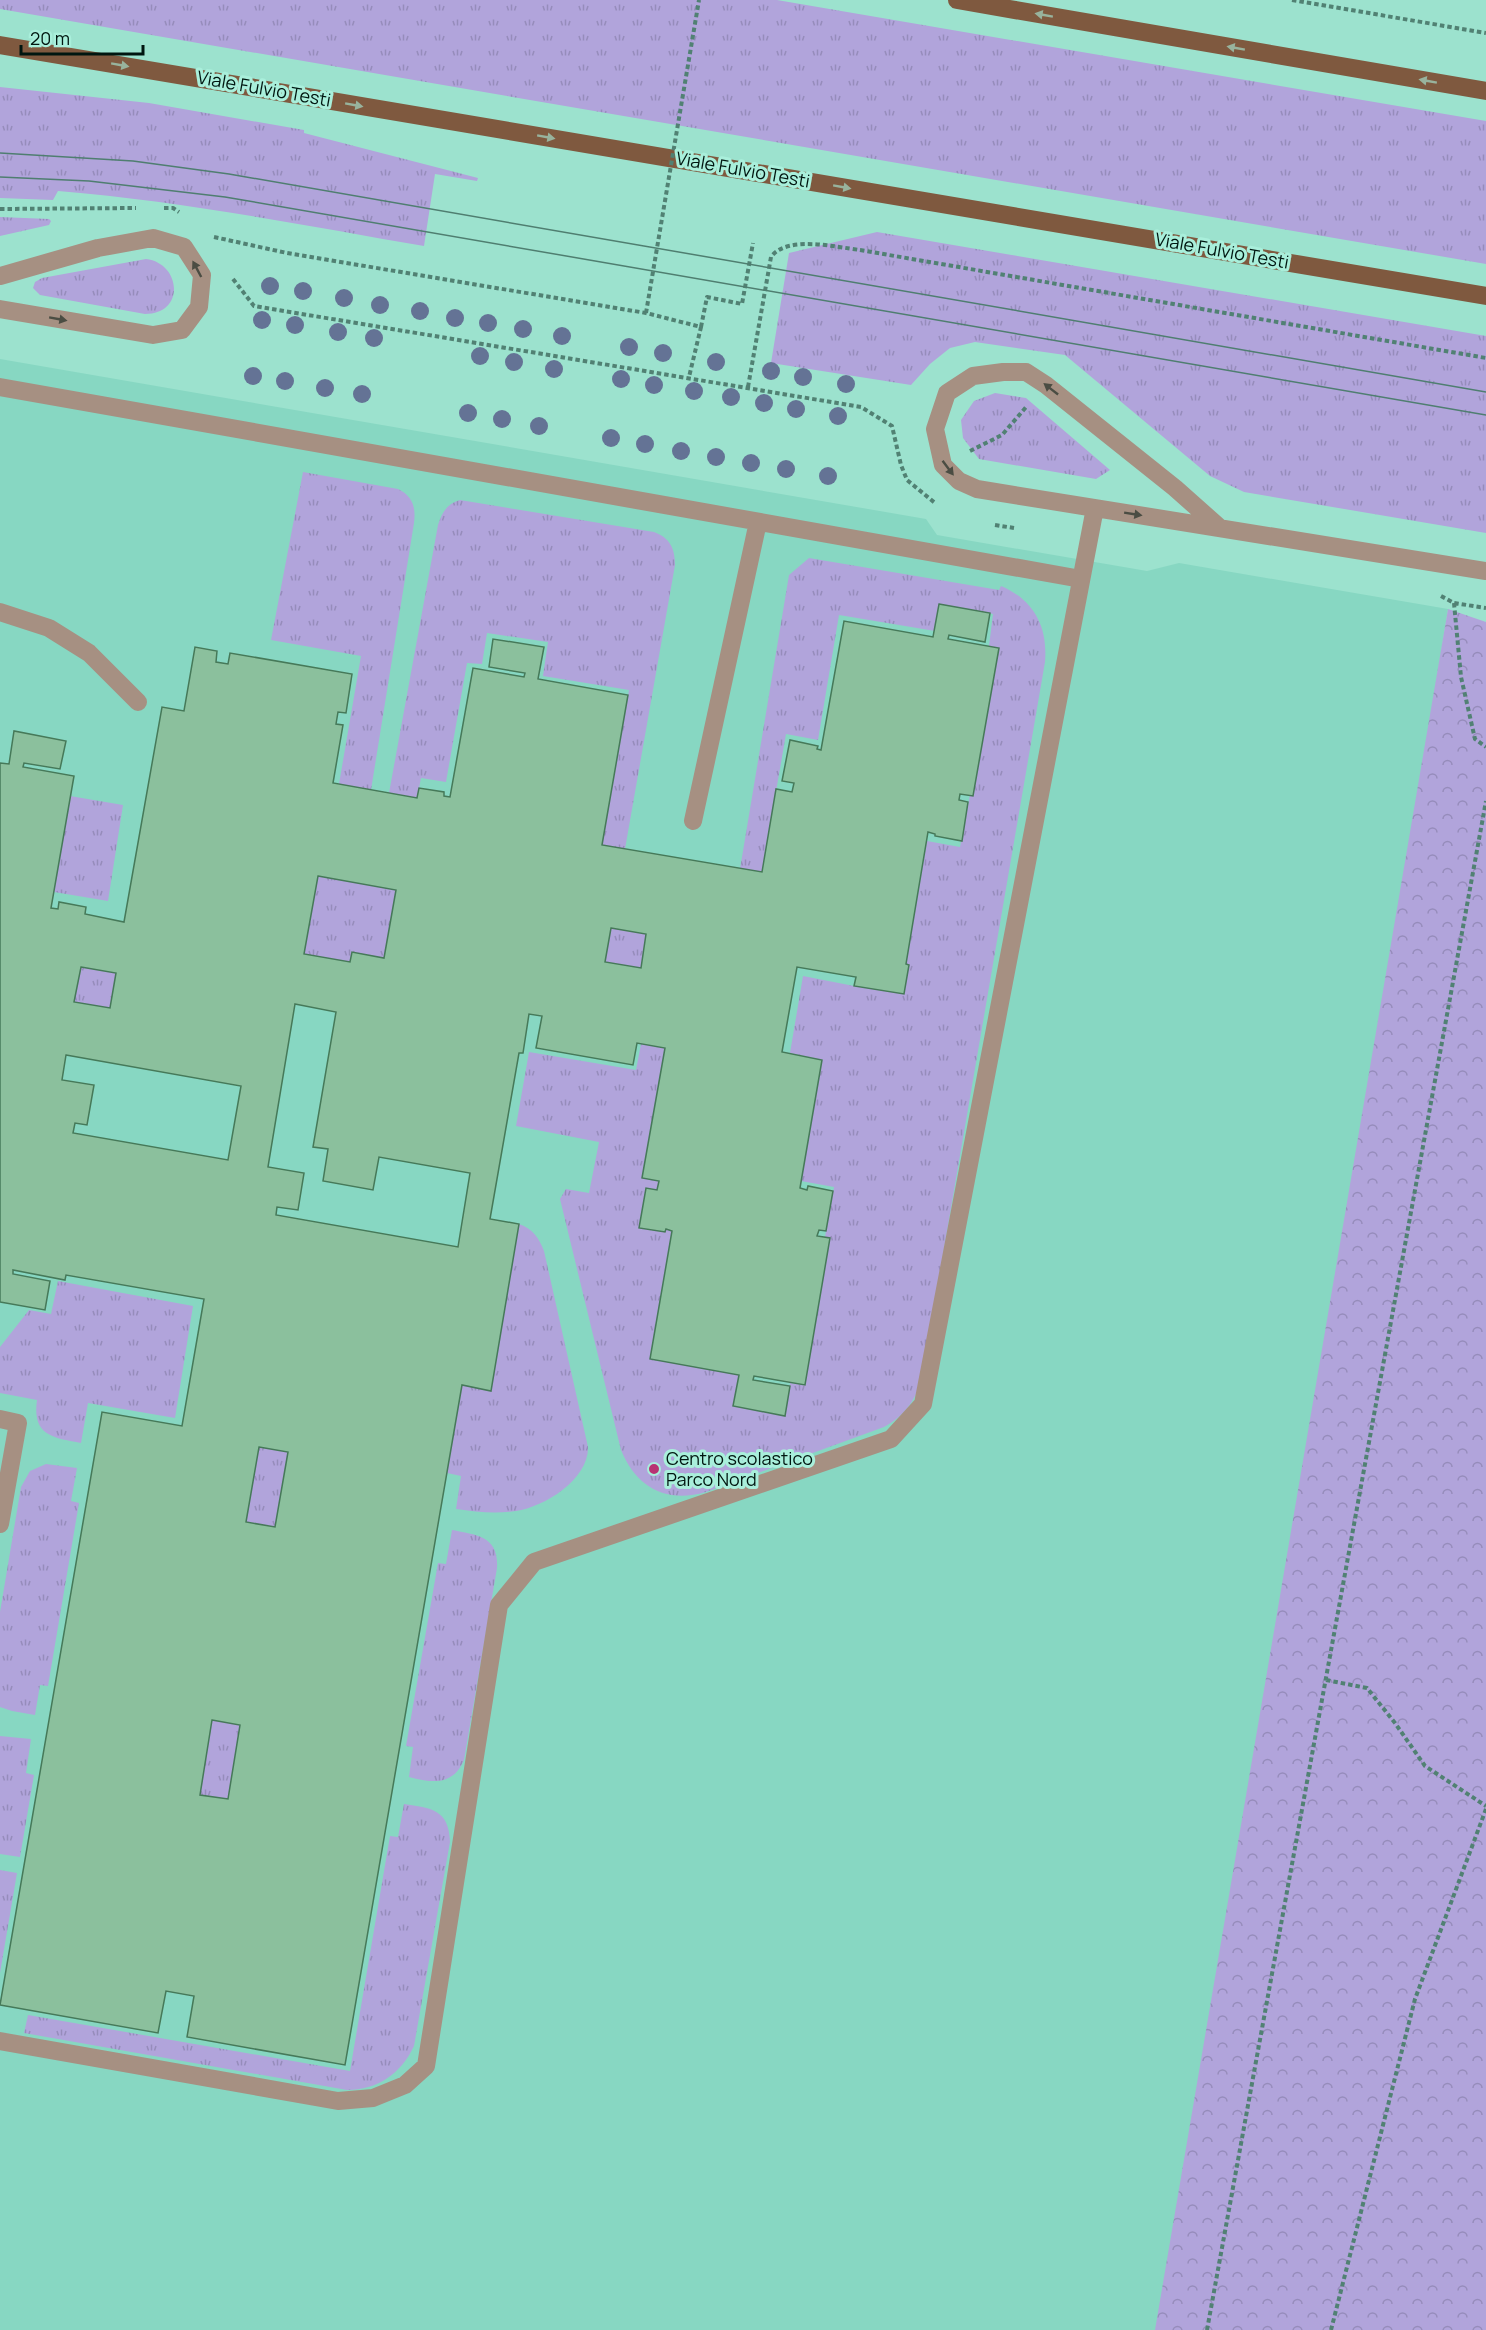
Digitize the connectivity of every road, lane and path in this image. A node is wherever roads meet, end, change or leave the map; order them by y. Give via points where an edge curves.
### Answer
1 (699, 0) edge
2 (957, 0) edge
3 (1292, 0) edge
4 (1486, 33) edge
5 (0, 45) edge
6 (1486, 91) edge
7 (141, 208) dead end
8 (162, 208) dead end
9 (0, 210) edge
10 (184, 216) dead end
11 (753, 243) dead end
12 (216, 246) dead end
13 (227, 272) dead end
14 (0, 276) edge
15 (1486, 296) edge
16 (0, 309) edge
17 (646, 313) junction
18 (700, 327) junction
19 (1486, 358) edge
20 (689, 377) junction
21 (1046, 385) junction
22 (0, 387) edge
23 (943, 465) junction
24 (907, 480) dead end
25 (1095, 508) junction
26 (758, 522) junction
27 (1220, 528) junction
28 (1486, 571) edge
29 (1081, 579) junction
30 (1455, 603) dead end
31 (0, 612) edge
32 (138, 702) dead end
33 (1486, 747) edge
34 (1486, 801) edge
35 (693, 821) dead end
36 (0, 1419) edge
37 (0, 1524) edge
38 (1325, 1680) junction
39 (1486, 1808) edge
40 (0, 2041) edge
41 (1206, 2330) edge
42 (1331, 2330) edge

1 - 17 path, bridge
6 -> 2 main road
3 - 4 path
5 -> 15 main road, Viale Fulvio Testi
7 - 9 path
8 - 10 path via 173,208
11 - 18 path via 742,304 707,297
12 - 17 path via 213,237 395,272
13 - 20 path via 254,306
16 -> 14 street via 153,335 182,330 200,307 202,275 184,247 153,238 98,248
17 - 18 path
18 - 20 path
19 - 20 path via 812,244 786,245 771,257 748,387
21 - 23 path via 1002,435
21 - 23 street via 1026,372 1003,372 973,376 947,393 935,429
27 -> 21 street
22 - 26 street
23 - 24 path
23 -> 25 street via 959,481 977,489
25 -> 27 street
25 - 29 street
26 - 29 street
26 - 35 street
27 - 28 street
29 - 40 street via 923,1404 891,1439 534,1562 499,1605 426,2066 405,2085 373,2098 338,2100
30 - 33 path via 1461,677 1475,739
31 - 32 street via 49,628 89,653
34 - 38 path
36 - 37 street via 18,1423
38 - 39 path via 1367,1688 1425,1766
38 - 41 path
39 - 42 path via 1415,2000

